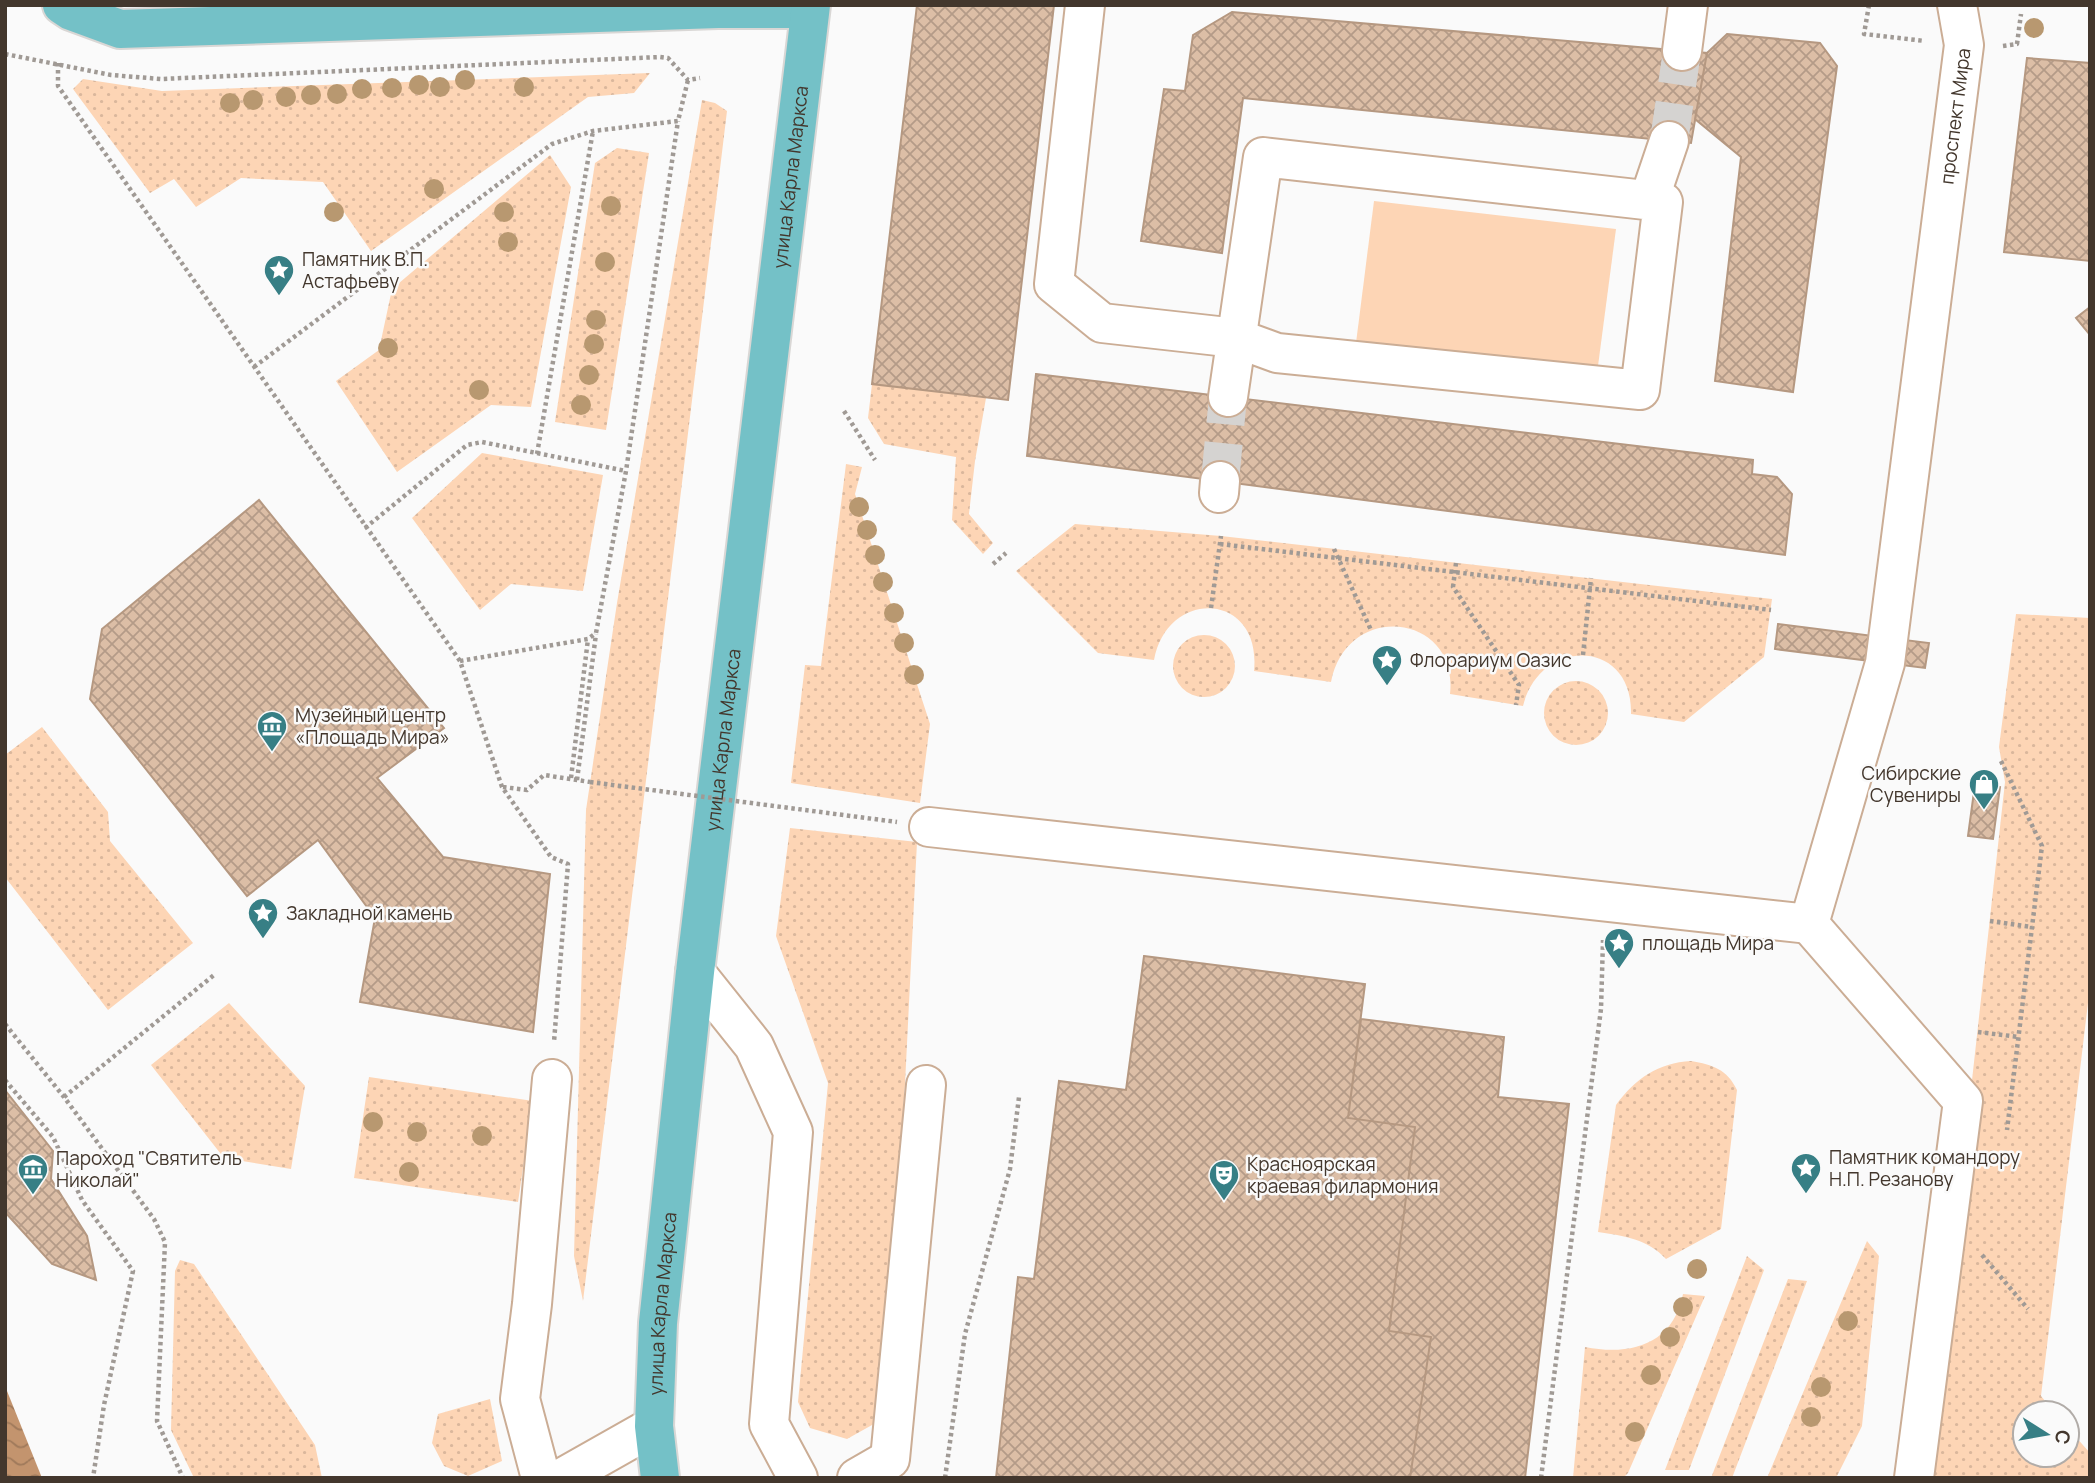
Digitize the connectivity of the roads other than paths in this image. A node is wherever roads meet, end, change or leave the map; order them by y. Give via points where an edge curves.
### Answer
1 (62, 5) edge
2 (1085, 5) edge
3 (1688, 5) edge
4 (1957, 5) edge
5 (810, 7) edge
6 (1682, 51) tunnel mouth
7 (1668, 141) tunnel mouth
8 (1649, 200) junction
9 (1236, 338) junction
10 (1228, 397) tunnel mouth
11 (913, 824) road end
12 (1809, 924) junction
13 (695, 972) junction
14 (552, 1079) road end
15 (926, 1086) dead end
16 (654, 1426) junction
17 (541, 1478) edge
18 (562, 1478) edge
19 (660, 1478) edge
20 (798, 1478) edge
21 (857, 1478) edge
22 (1914, 1478) edge

1 - 5 main road via 120,29
2 - 9 street via 1054,284 1102,323
3 - 6 street
4 - 12 street, проспект Мира via 1964,45 1885,663
5 - 13 main road, улица Карла Маркса
7 - 8 street
8 - 9 street via 1263,157
8 - 9 street via 1663,202 1640,390 1277,353
9 - 10 street
11 - 12 street
12 - 22 street via 1963,1101
13 - 16 main road, улица Карла Маркса via 658,1323
13 - 20 street via 754,1046 793,1132 769,1424
14 - 17 street via 520,1399
15 - 21 street via 890,1460
16 - 18 street
16 - 19 main road, улица Карла Маркса

